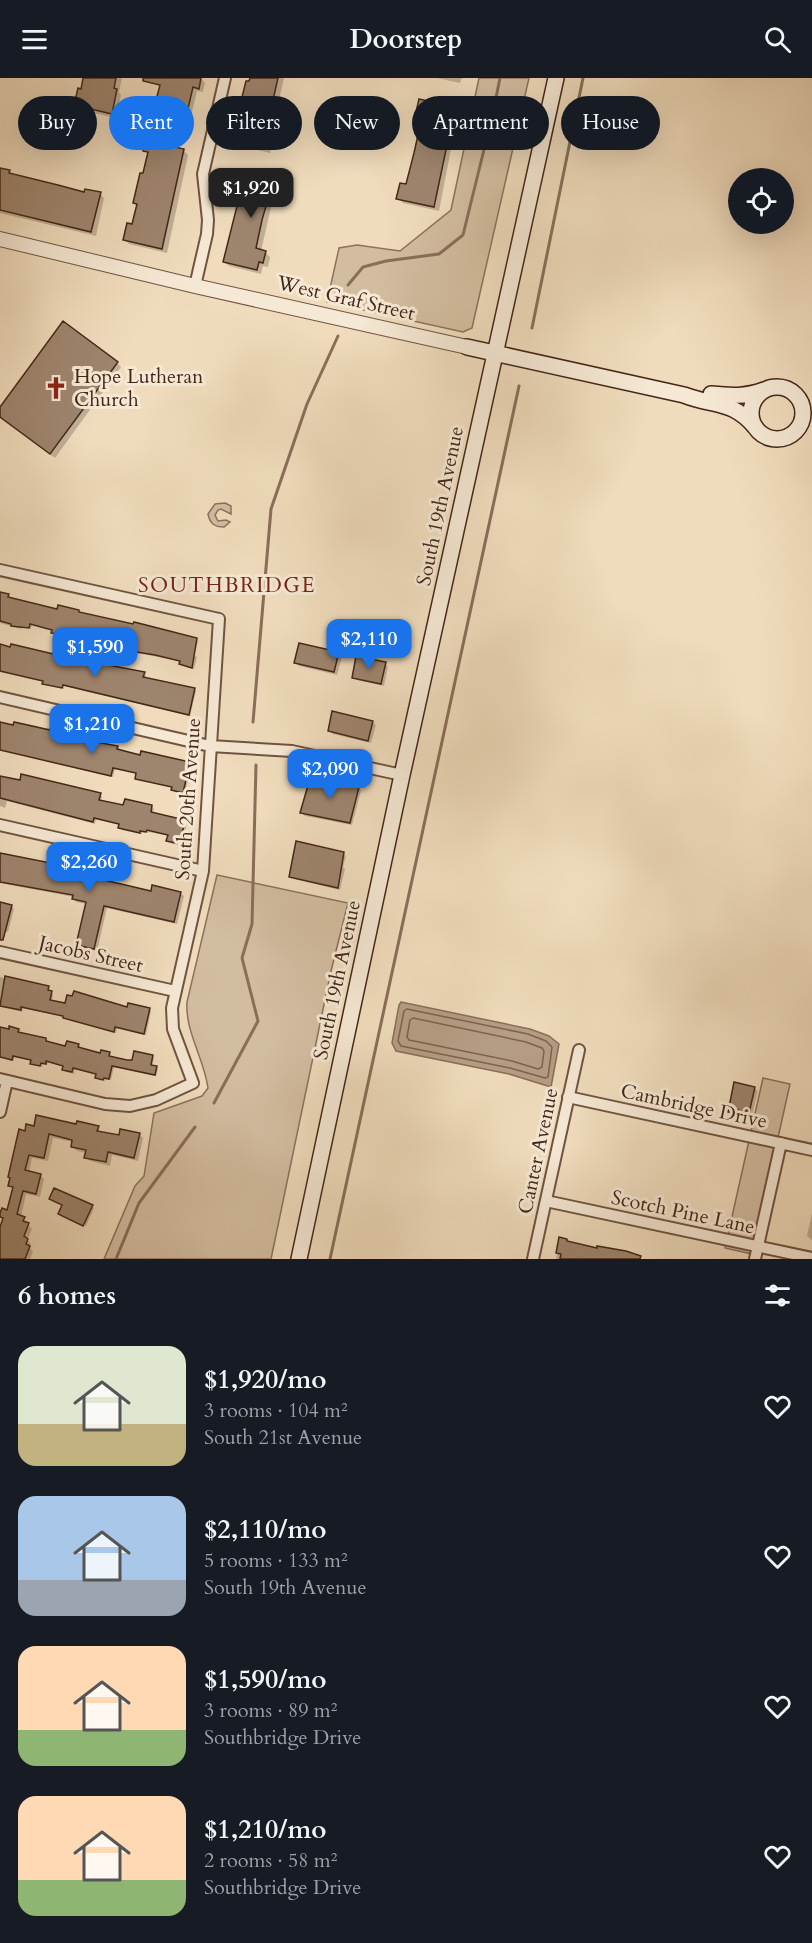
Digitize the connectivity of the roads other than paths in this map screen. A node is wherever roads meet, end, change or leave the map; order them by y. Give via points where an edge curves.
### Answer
1 (225, 78) edge
2 (556, 78) edge
3 (0, 239) edge
4 (195, 286) junction
5 (467, 347) joint
6 (495, 353) junction
7 (764, 390) junction
8 (684, 395) junction
9 (806, 408) edge
10 (756, 428) junction
11 (812, 430) edge
12 (789, 436) junction
13 (0, 570) edge
14 (0, 697) edge
15 (210, 746) junction
16 (402, 775) junction
17 (0, 825) edge
18 (203, 871) junction
19 (0, 952) edge
20 (175, 991) junction
21 (579, 1050) dead end
22 (3, 1080) edge
23 (568, 1097) junction
24 (0, 1112) edge
25 (781, 1143) junction
26 (812, 1150) edge
27 (546, 1201) junction
28 (758, 1246) junction
29 (812, 1258) edge
30 (299, 1259) edge
31 (533, 1259) edge
32 (755, 1259) edge

1 - 4 street via 203,174 208,220
2 - 6 main road, South 19th Avenue
3 - 4 street, West Graf Street
4 - 5 street, West Graf Street
5 - 6 main road, West Graf Street
6 - 8 main road, West Graf Street
6 - 16 main road, South 19th Avenue
7 - 8 main road, West Graf Street via 735,397 710,393
7 - 9 main road via 789,390
7 - 10 main road via 752,404
8 - 10 main road, West Graf Street via 733,407
9 - 12 main road
10 - 12 main road via 771,438
11 - 12 main road
13 - 15 street, South 20th Avenue via 219,620
14 - 15 street
15 - 16 street via 292,751
15 - 18 street, South 20th Avenue
16 - 30 main road, South 19th Avenue
17 - 18 street
18 - 20 street, South 20th Avenue
19 - 20 street, Jacobs Street
20 - 22 street, South 20th Avenue via 173,1029 193,1083 156,1100 130,1106 105,1104
21 - 23 street, Canter Avenue
22 - 24 street
23 - 25 street, Cambridge Drive
23 - 27 street, Canter Avenue
25 - 26 street, Cambridge Drive
25 - 28 street
27 - 28 street, Scotch Pine Lane
27 - 31 street, Canter Avenue
28 - 29 street, Scotch Pine Lane
28 - 32 street

